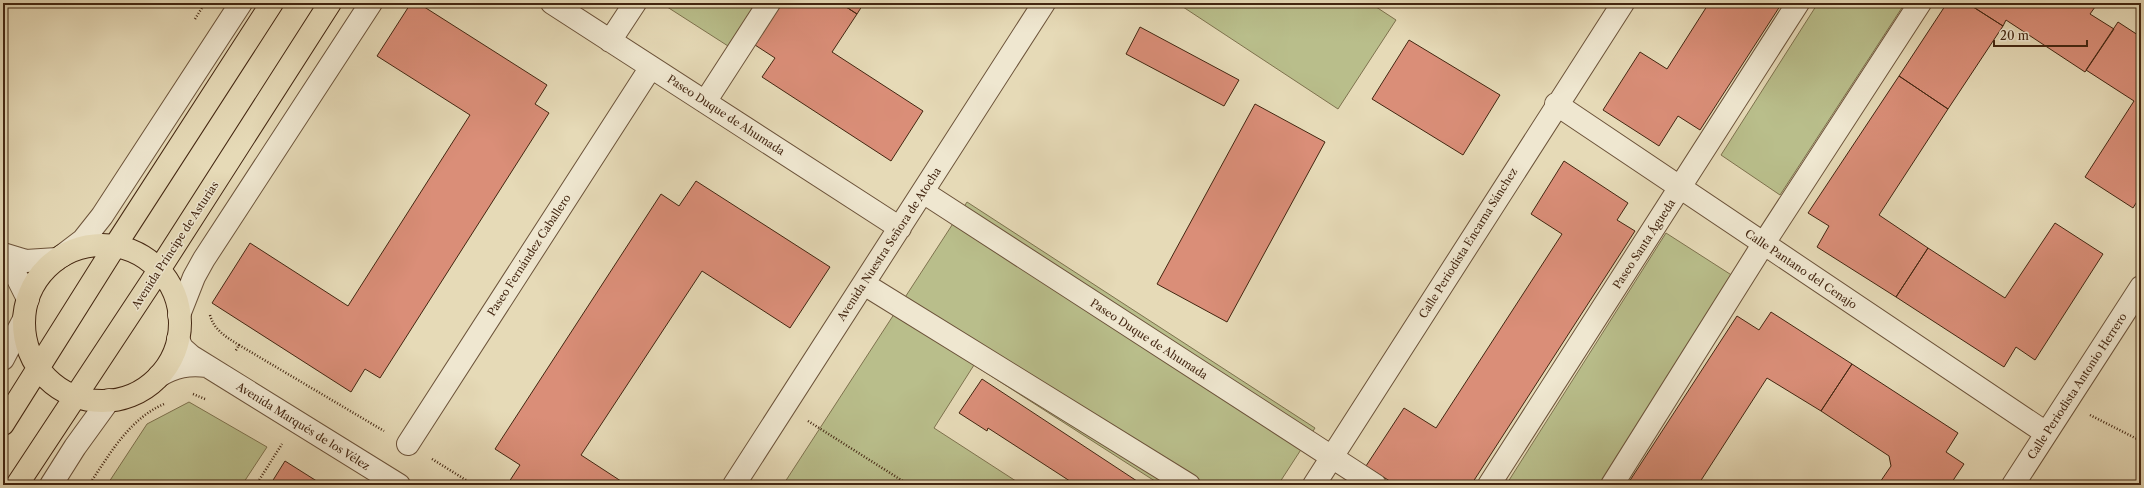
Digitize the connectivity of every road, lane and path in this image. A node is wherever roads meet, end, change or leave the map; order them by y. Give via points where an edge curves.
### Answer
1 (205, 3) edge
2 (242, 3) edge
3 (272, 3) edge
4 (330, 3) edge
5 (371, 3) edge
6 (552, 3) edge
7 (635, 3) edge
8 (769, 3) edge
9 (1044, 3) edge
10 (1623, 3) edge
11 (1798, 3) edge
12 (1920, 3) edge
13 (193, 22) dead end
14 (610, 41) junction
15 (651, 67) junction
16 (705, 102) junction
17 (1556, 104) junction
18 (1680, 188) junction
19 (923, 192) junction
20 (900, 228) junction
21 (1764, 244) junction
22 (115, 246) junction
23 (3, 254) edge
24 (59, 258) junction
25 (3, 259) edge
26 (159, 270) junction
27 (864, 284) junction
28 (2141, 286) edge
29 (208, 308) dead end
30 (26, 309) junction
31 (179, 315) junction
32 (178, 339) junction
33 (239, 345) junction
34 (3, 359) edge
35 (38, 368) junction
36 (215, 371) junction
37 (159, 376) junction
38 (76, 396) junction
39 (186, 396) dead end
40 (109, 400) junction
41 (2066, 402) junction
42 (167, 403) dead end
43 (786, 406) junction
44 (3, 424) edge
45 (2046, 433) junction
46 (275, 440) dead end
47 (2141, 441) edge
48 (282, 444) junction
49 (408, 444) junction
50 (289, 448) dead end
51 (1332, 458) junction
52 (419, 477) dead end
53 (389, 483) edge
54 (17, 485) edge
55 (51, 485) edge
56 (89, 485) edge
57 (256, 485) edge
58 (432, 485) edge
59 (474, 485) edge
60 (734, 485) edge
61 (909, 485) edge
62 (1189, 485) edge
63 (1314, 485) edge
64 (1375, 485) edge
65 (1489, 485) edge
66 (1612, 485) edge
67 (2013, 485) edge

1 - 13 path
2 - 24 street via 102,216 83,240
3 - 22 main road
4 - 26 main road, Avenida Príncipe de Asturias
5 - 31 street via 204,259
6 - 14 street, Paseo Duque de Ahumada
7 - 14 street
8 - 16 street
9 - 19 street, Avenida Nuestra Señora de Atocha
10 - 17 street, Calle Periodista Encarna Sánchez
11 - 18 street, Paseo Santa Águeda
12 - 21 street
14 - 15 street, Paseo Duque de Ahumada
15 - 16 street, Paseo Duque de Ahumada
15 - 49 street, Paseo Fernández Caballero
16 - 20 street, Paseo Duque de Ahumada
17 - 18 street, Calle Pantano del Cenajo
17 - 51 street, Calle Periodista Encarna Sánchez
18 - 21 street, Calle Pantano del Cenajo
18 - 65 street, Paseo Santa Águeda
19 - 20 street, Avenida Nuestra Señora de Atocha
19 - 51 street, Paseo Duque de Ahumada
20 - 27 street, Avenida Nuestra Señora de Atocha
21 - 45 street, Calle Pantano del Cenajo
21 - 66 street
22 - 24 main road via 82,247
22 - 26 main road via 143,257
22 - 35 main road
23 - 24 street via 26,261
24 - 30 main road via 39,277
25 - 30 street via 18,279
26 - 31 main road via 173,290
26 - 38 main road, Avenida Príncipe de Asturias
27 - 43 street, Avenida Nuestra Señora de Atocha
27 - 62 street
28 - 41 street, Calle Periodista Antonio Herrero
29 - 33 path via 222,335
30 - 34 street
30 - 35 main road via 27,345
31 - 32 main road
32 - 36 street, Avenida Marqués de los Vélez via 182,348 191,356
32 - 37 main road via 169,362
33 - 36 path
33 - 49 path
35 - 38 main road via 55,385
35 - 44 main road
36 - 37 street, Avenida Marqués de los Vélez via 189,365 168,370
36 - 39 path via 207,400 193,394
36 - 53 street, Avenida Marqués de los Vélez
37 - 40 main road via 133,394
38 - 40 main road
38 - 54 main road, Avenida Príncipe de Asturias
40 - 55 street
41 - 45 street, Calle Periodista Antonio Herrero
41 - 47 path
42 - 56 path via 145,415 127,431
43 - 60 street, Avenida Nuestra Señora de Atocha
43 - 61 path
45 - 67 street, Calle Periodista Antonio Herrero
46 - 48 path
48 - 50 path
48 - 57 path
49 - 59 path
51 - 63 street, Calle Periodista Encarna Sánchez
51 - 64 street, Paseo Duque de Ahumada
52 - 58 path

